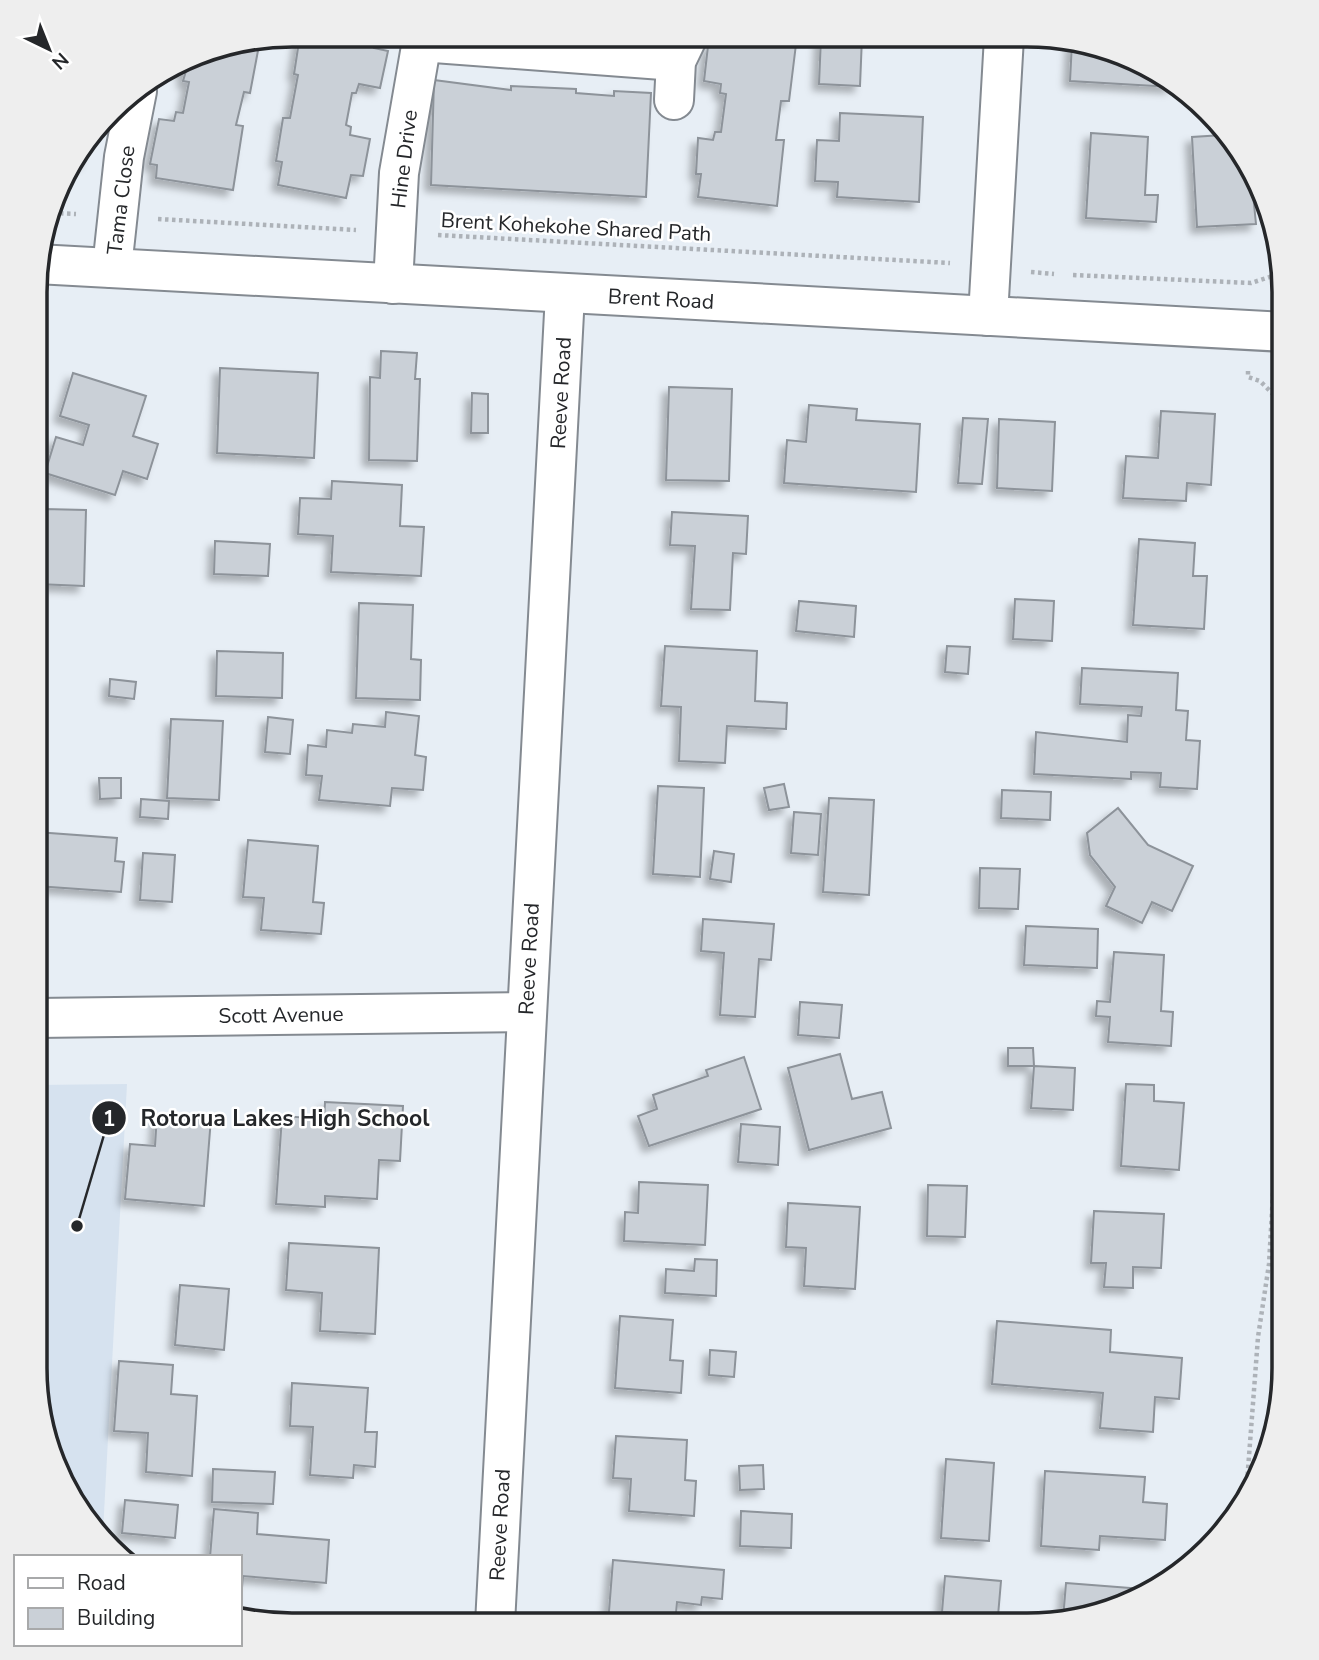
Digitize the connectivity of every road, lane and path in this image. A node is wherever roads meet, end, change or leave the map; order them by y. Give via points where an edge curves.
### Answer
1 (1003, 47) edge
2 (421, 48) edge
3 (643, 48) edge
4 (682, 49) edge
5 (674, 100) dead end
6 (134, 106) edge
7 (60, 213) edge
8 (118, 216) junction
9 (395, 232) junction
10 (958, 264) dead end
11 (49, 265) edge
12 (1018, 267) dead end
13 (112, 268) junction
14 (1058, 274) dead end
15 (1072, 275) dead end
16 (1271, 277) edge
17 (393, 284) junction
18 (565, 294) junction
19 (988, 316) junction
20 (1272, 331) edge
21 (1248, 377) dead end
22 (1272, 393) edge
23 (526, 1012) junction
24 (47, 1018) edge
25 (1271, 1226) edge
26 (1248, 1472) edge
27 (496, 1612) edge

1 - 19 street
2 - 9 street, Hine Drive
3 - 4 street
4 - 5 street
6 - 8 street, Tama Close
7 - 8 path, Brent Kohekohe Shared Path
8 - 9 path, Brent Kohekohe Shared Path
8 - 13 street, Tama Close
9 - 10 path, Brent Kohekohe Shared Path
9 - 17 street, Hine Drive
11 - 13 street, Brent Road
12 - 14 path
13 - 17 street, Brent Road
15 - 16 path via 1251,283
17 - 18 street, Brent Road
18 - 19 street, Brent Road
18 - 23 street, Reeve Road
19 - 20 street, Brent Road
21 - 22 path
23 - 24 street, Scott Avenue
23 - 27 street, Reeve Road
25 - 26 path

